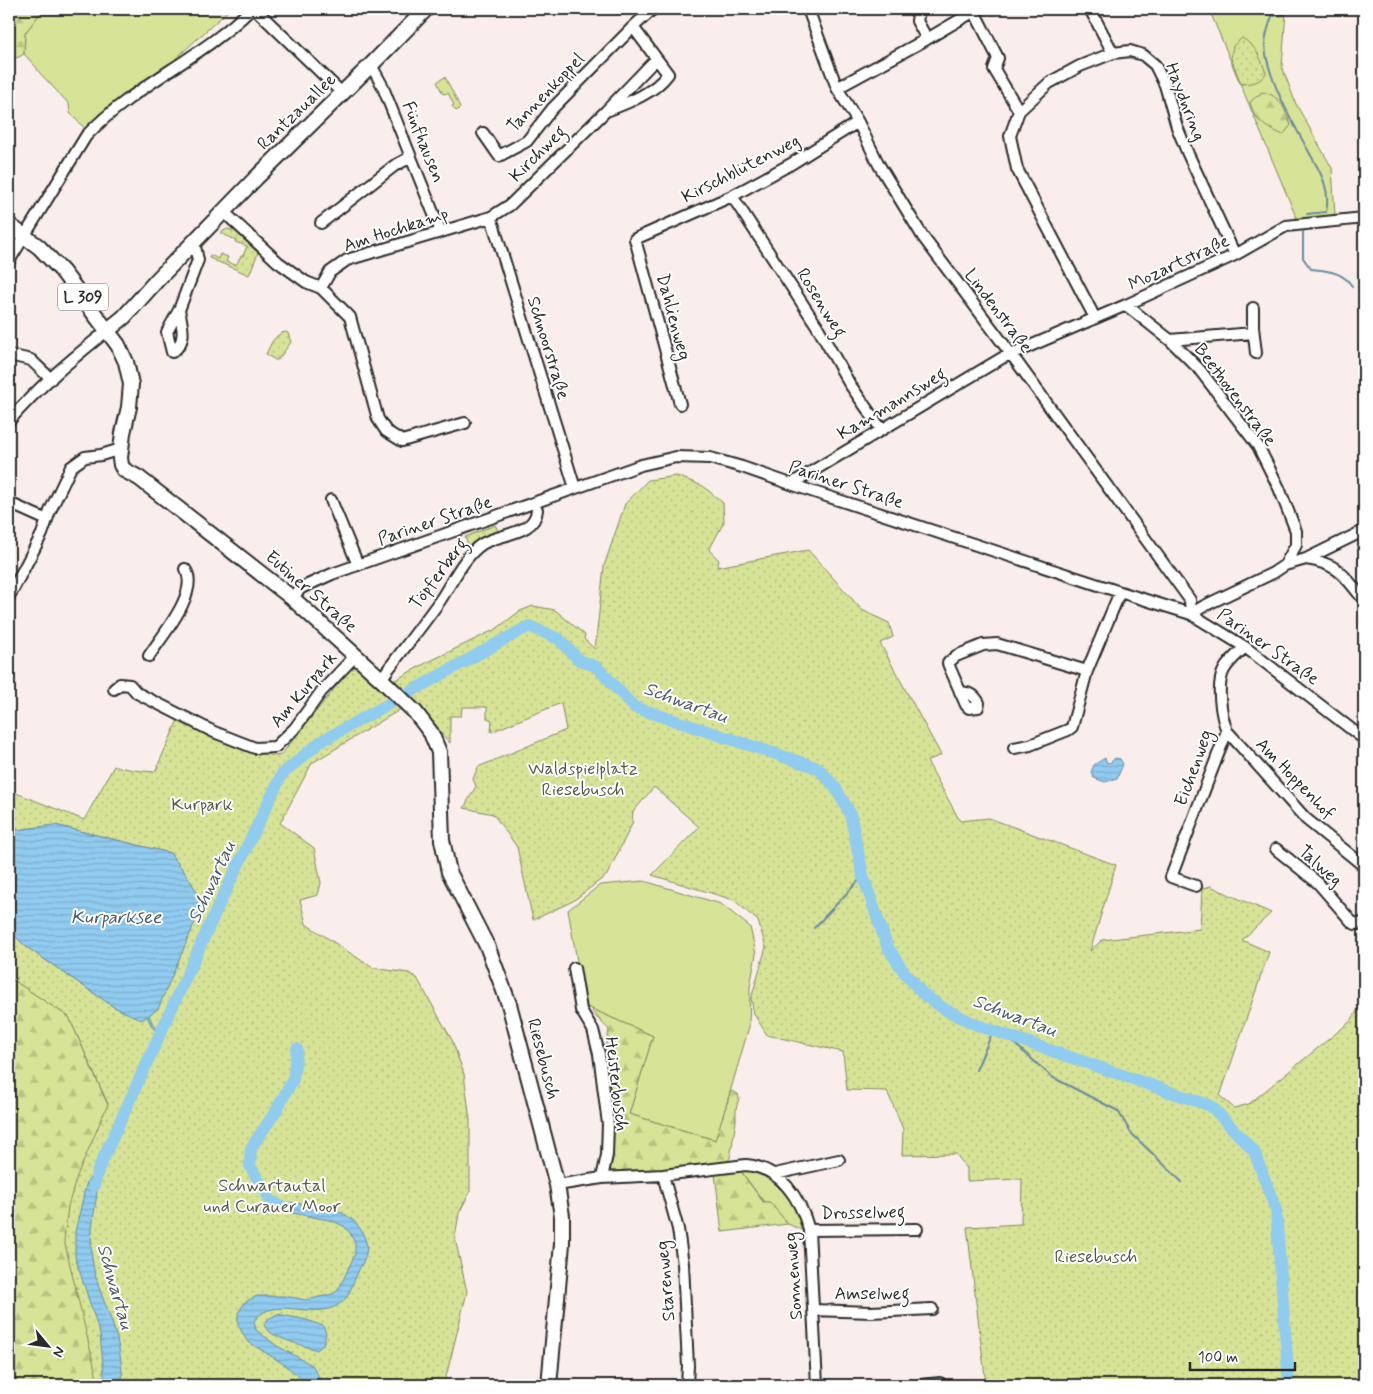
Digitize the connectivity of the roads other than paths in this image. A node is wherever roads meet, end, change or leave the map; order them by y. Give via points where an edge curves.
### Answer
1 (251, 9) edge
2 (255, 9) edge
3 (426, 9) edge
4 (653, 9) edge
5 (808, 9) edge
6 (914, 9) edge
7 (1088, 9) edge
8 (976, 10) edge
9 (633, 27) junction
10 (927, 39) junction
11 (1113, 53) junction
12 (656, 59) junction
13 (371, 65) junction
14 (837, 88) junction
15 (342, 93) junction
16 (606, 111) junction
17 (1019, 111) junction
18 (858, 122) junction
19 (483, 133) dead end
20 (411, 157) junction
21 (732, 196) junction
22 (224, 212) junction
23 (491, 217) junction
24 (1364, 218) edge
25 (321, 223) dead end
26 (9, 225) edge
27 (441, 232) junction
28 (24, 236) junction
29 (635, 239) joint
30 (194, 242) junction
31 (1235, 255) junction
32 (9, 261) edge
33 (321, 288) junction
34 (1126, 305) junction
35 (1253, 308) dead end
36 (179, 310) dead end
37 (1095, 318) junction
38 (108, 330) junction
39 (1253, 332) junction
40 (1170, 340) junction
41 (1011, 354) junction
42 (1256, 354) dead end
43 (9, 355) edge
44 (48, 382) junction
45 (680, 404) dead end
46 (9, 421) edge
47 (465, 423) dead end
48 (881, 429) junction
49 (121, 449) junction
50 (791, 484) junction
51 (575, 488) junction
52 (331, 500) dead end
53 (9, 504) edge
54 (537, 510) dead end
55 (47, 520) junction
56 (1364, 534) edge
57 (1306, 559) junction
58 (358, 565) junction
59 (1285, 565) junction
60 (185, 569) dead end
61 (1120, 592) junction
62 (9, 596) edge
63 (292, 598) junction
64 (1364, 600) edge
65 (1191, 614) junction
66 (1245, 647) junction
67 (149, 656) dead end
68 (355, 656) junction
69 (1087, 671) junction
70 (381, 679) junction
71 (114, 689) dead end
72 (960, 692) dead end
73 (1227, 731) junction
74 (1364, 739) edge
75 (1014, 748) dead end
76 (439, 752) joint
77 (1276, 849) dead end
78 (1364, 866) edge
79 (1196, 886) dead end
80 (1364, 924) edge
81 (574, 968) dead end
82 (839, 1160) dead end
83 (775, 1174) junction
84 (663, 1175) junction
85 (602, 1178) junction
86 (557, 1185) junction
87 (917, 1228) dead end
88 (809, 1230) junction
89 (813, 1310) junction
90 (932, 1310) dead end
91 (940, 1383) dead end
92 (549, 1385) edge
93 (687, 1385) edge
94 (817, 1385) edge
95 (920, 1385) edge

1 - 28 street via 212,43 136,93 102,120 86,136
2 - 15 street
3 - 13 main road, Rantzauallee
4 - 9 street
5 - 14 street, Lindenstraße
6 - 10 street
7 - 11 street
8 - 10 street
8 - 17 street via 998,58 994,69
9 - 12 street, Kirchweg
9 - 19 street, Tannenkoppel via 552,109 527,141 499,156
10 - 14 street
11 - 17 street, Haydnring via 1049,83
11 - 31 street, Haydnring via 1138,53 1149,59 1158,70 1177,128
12 - 16 street, Kirchweg
12 - 16 street, Kirchweg via 668,74 661,84
13 - 15 main road, Rantzauallee
13 - 20 street, Fünfhausen
14 - 18 street, Lindenstraße
15 - 22 main road, Rantzauallee
16 - 23 street, Kirchweg via 510,206
17 - 37 street, Haydnring via 1010,136 1017,169
18 - 21 street, Kirschblütenweg
18 - 41 street, Lindenstraße via 923,237
20 - 25 street via 394,166
20 - 27 street, Fünfhausen
21 - 29 street, Kirschblütenweg
21 - 48 street, Rosenweg
22 - 30 main road, Rantzauallee
22 - 33 street via 278,262 306,282
23 - 27 street, Am Hochkamp
23 - 51 street, Schnoorstraße
24 - 31 street, Mozartstraße via 1286,226
26 - 28 main road, L 309
27 - 33 street, Am Hochkamp via 347,260 330,272
28 - 32 street
28 - 38 main road, L 309 via 62,271
29 - 45 street, Dahlienweg
30 - 36 street via 198,260
30 - 38 main road, Rantzauallee
31 - 34 street, Mozartstraße
33 - 47 street via 350,317 378,419 386,431 402,442
34 - 37 street, Mozartstraße
34 - 40 street, Beethovenstraße
35 - 39 street
37 - 41 street, Mozartstraße
38 - 44 street
38 - 49 main road, L 309 via 126,362 131,384
39 - 40 street
39 - 42 street
40 - 59 street, Beethovenstraße via 1199,369 1258,446 1296,532 1296,545
41 - 48 street, Kammannsweg
41 - 65 street, Lindenstraße via 1190,600
43 - 44 street via 31,360
44 - 46 street
48 - 50 street, Kammannsweg
49 - 55 street via 85,457 71,467
49 - 63 main road, Eutiner Straße via 139,478
50 - 51 street, Pariner Straße via 710,458 676,457 641,465
50 - 61 street, Pariner Straße
51 - 58 street, Pariner Straße
52 - 58 street
53 - 55 street
54 - 70 street, Töpferberg via 531,526 483,544 472,552
55 - 62 street
56 - 57 street via 1359,533
57 - 59 street
57 - 64 street via 1332,565
58 - 63 street, Pariner Straße via 301,588
59 - 65 street
60 - 67 street via 189,574 186,600
61 - 65 street, Pariner Straße
61 - 69 street
63 - 68 main road, Eutiner Straße
65 - 66 street, Pariner Straße
66 - 73 street, Eichenweg via 1227,664 1220,680 1222,716
66 - 74 street, Pariner Straße
68 - 70 main road, Eutiner Straße
68 - 71 street, Am Kurpark via 275,747 255,748 214,732 137,693 130,685 120,684
69 - 72 street via 1005,646 983,645 956,656 948,663
69 - 75 street via 1072,727 1030,745
70 - 76 main road, Eutiner Straße via 424,723
73 - 78 street, Am Hoppenhof via 1306,819
73 - 79 street, Eichenweg via 1170,877
76 - 86 main road, Riesebusch via 442,840 449,872 488,948 509,1004
77 - 80 street, Talweg via 1318,883 1351,921
81 - 85 street, Heisterbusch via 582,1010 593,1030 599,1054 608,1124
82 - 83 street
83 - 84 street, Sonnenweg via 746,1165
83 - 88 street, Sonnenweg via 798,1202
84 - 85 street, Sonnenweg
84 - 93 street, Starenweg via 678,1229 683,1264
85 - 86 street, Sonnenweg
86 - 92 main road, Riesebusch via 562,1244
87 - 88 street, Drosselweg
88 - 89 street, Sonnenweg
89 - 90 street, Amselweg
89 - 94 street, Sonnenweg
91 - 95 street

